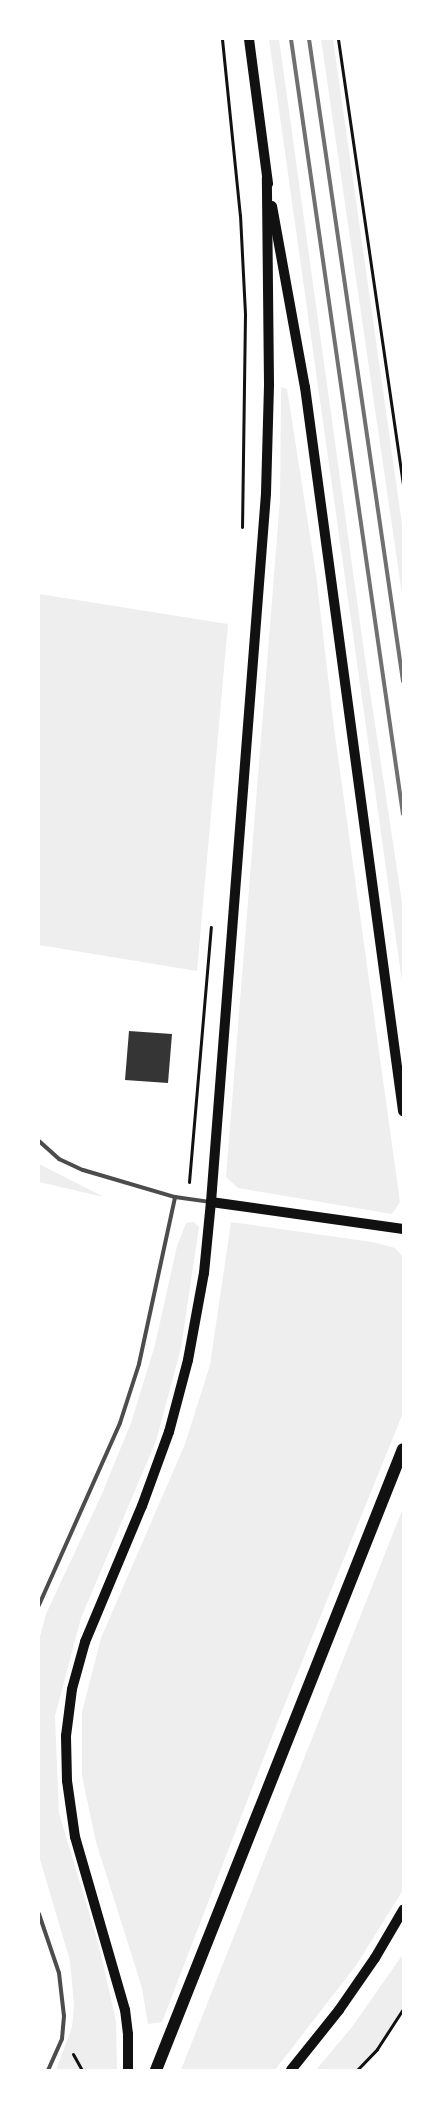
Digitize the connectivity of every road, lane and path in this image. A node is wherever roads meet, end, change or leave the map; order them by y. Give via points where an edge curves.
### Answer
1 (222, 39) edge
2 (249, 39) edge
3 (338, 39) edge
4 (267, 178) junction
5 (403, 485) edge
6 (242, 536) dead end
7 (211, 923) dead end
8 (403, 1111) edge
9 (39, 1141) edge
10 (175, 1197) junction
11 (188, 1199) junction
12 (212, 1202) junction
13 (403, 1229) edge
14 (403, 1450) edge
15 (39, 1605) edge
16 (403, 1910) edge
17 (39, 1914) edge
18 (403, 2009) edge
19 (48, 2070) edge
20 (128, 2070) edge
21 (156, 2070) edge
22 (292, 2070) edge
23 (357, 2070) edge

1 - 6 path via 240,215 246,314
2 - 4 main road
3 - 5 path
4 - 8 main road via 305,387
4 - 12 main road via 269,384 266,493
7 - 11 path
9 - 10 lane via 59,1159 82,1170
10 - 11 lane
10 - 15 lane via 139,1364 120,1423
11 - 12 lane
12 - 13 main road
12 - 20 main road via 204,1273 188,1360 171,1423 142,1506 85,1642 72,1689 66,1736 67,1781 75,1837 124,2010
14 - 21 main road
16 - 22 main road via 339,2010
17 - 19 lane via 59,1973 64,2016 62,2039
18 - 23 path

